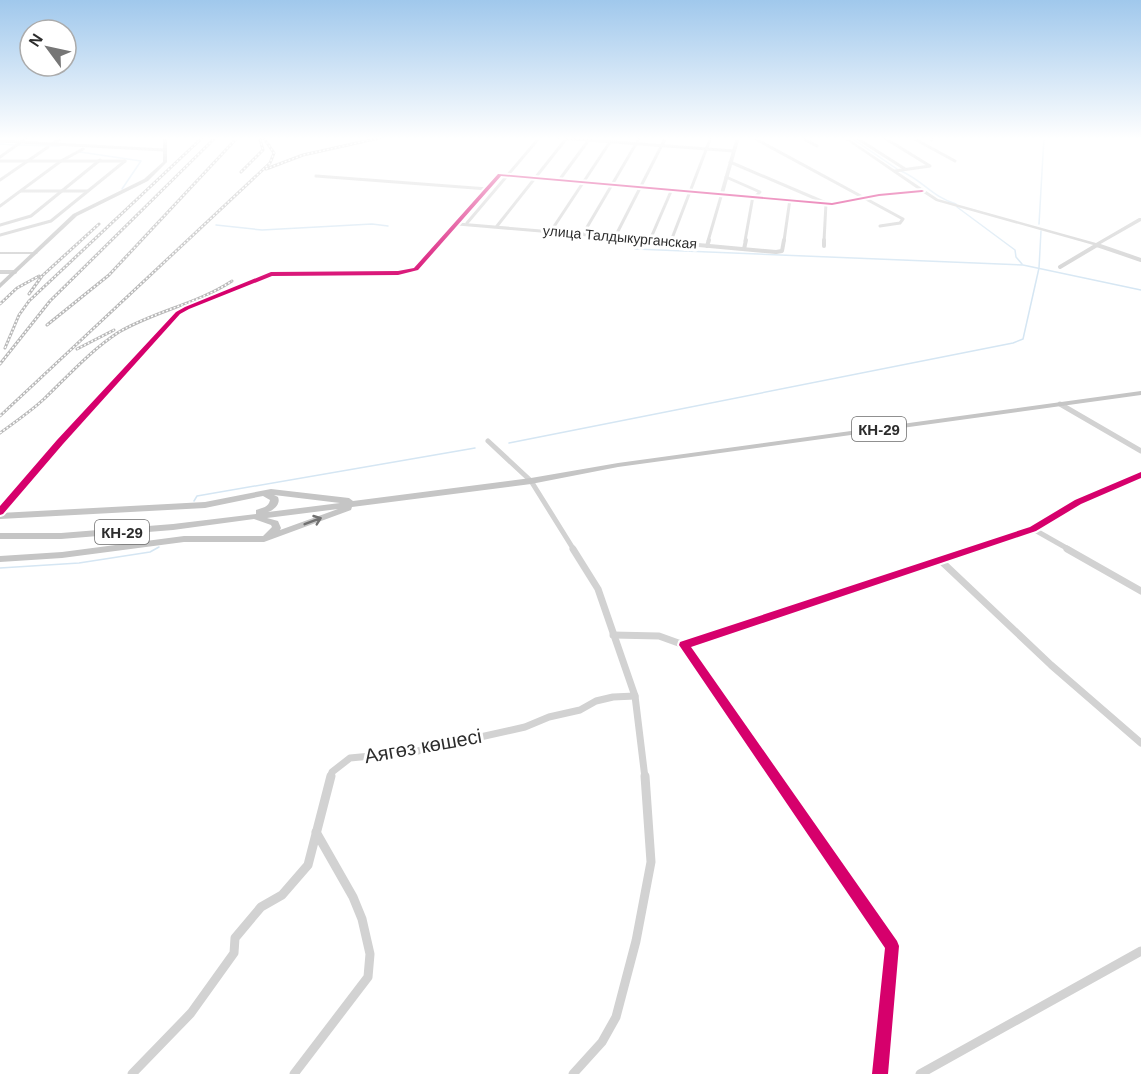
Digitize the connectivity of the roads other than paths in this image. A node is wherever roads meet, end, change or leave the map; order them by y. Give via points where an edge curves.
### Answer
1 (26, 187) edge
2 (67, 187) edge
3 (92, 187) edge
4 (132, 187) edge
5 (463, 187) edge
6 (490, 187) edge
7 (496, 187) edge
8 (527, 187) edge
9 (581, 187) edge
10 (610, 187) edge
11 (640, 187) edge
12 (653, 187) edge
13 (691, 187) edge
14 (723, 187) edge
15 (749, 187) edge
16 (789, 187) edge
17 (842, 187) edge
18 (919, 187) edge
19 (488, 189) junction
20 (672, 189) junction
21 (690, 190) junction
22 (21, 191) junction
23 (62, 191) junction
24 (87, 191) junction
25 (922, 191) junction
26 (722, 193) junction
27 (754, 196) junction
28 (862, 198) junction
29 (790, 199) junction
30 (826, 203) junction
31 (0, 206) edge
32 (1141, 219) edge
33 (467, 223) junction
34 (458, 224) junction
35 (0, 225) edge
36 (497, 226) junction
37 (880, 226) dead end
38 (551, 231) junction
39 (583, 234) junction
40 (0, 236) edge
41 (615, 237) junction
42 (650, 240) junction
43 (671, 242) junction
44 (1097, 245) junction
45 (707, 246) junction
46 (824, 246) dead end
47 (744, 249) junction
48 (0, 253) edge
49 (36, 253) junction
50 (1141, 260) edge
51 (1060, 267) dead end
52 (0, 272) edge
53 (15, 272) junction
54 (0, 286) edge
55 (1141, 393) edge
56 (1060, 404) junction
57 (488, 441) dead end
58 (1141, 451) edge
59 (1141, 475) edge
60 (531, 481) junction
61 (260, 494) junction
62 (363, 503) junction
63 (0, 514) edge
64 (242, 518) junction
65 (1033, 529) junction
66 (0, 536) edge
67 (264, 539) junction
68 (0, 559) edge
69 (941, 561) junction
70 (1141, 591) edge
71 (613, 635) junction
72 (684, 645) junction
73 (635, 696) junction
74 (1141, 743) edge
75 (315, 832) junction
76 (1141, 951) edge
77 (132, 1074) edge
78 (294, 1074) edge
79 (573, 1074) edge
80 (880, 1074) edge
81 (920, 1074) edge

1 - 22 street
2 - 23 street
3 - 24 street
4 - 49 main road via 75,215
5 - 19 street
6 - 19 street
7 - 33 street
8 - 36 street
9 - 38 street
10 - 39 street
11 - 41 street
12 - 20 street
13 - 21 street
14 - 26 street
15 - 27 street via 760,192
16 - 30 street
17 - 28 street
18 - 25 street
19 - 34 street
20 - 21 street
20 - 42 street
21 - 26 street
21 - 43 street
22 - 23 street
22 - 31 street
23 - 24 street
23 - 35 street via 31,216
24 - 40 street via 51,221
25 - 28 street
25 - 44 street via 937,200
26 - 27 street
26 - 45 street
27 - 29 street
27 - 47 street
28 - 30 street
28 - 37 street via 903,219
29 - 30 street
29 - 47 street, улица Талдыкурганская via 782,251
30 - 46 street
32 - 44 street
33 - 34 street, улица Талдыкурганская
33 - 36 street, улица Талдыкурганская
34 - 63 street via 410,271 271,273 178,313
36 - 38 street, улица Талдыкурганская
38 - 39 street, улица Талдыкурганская
39 - 41 street, улица Талдыкурганская
41 - 42 street, улица Талдыкурганская
42 - 43 street, улица Талдыкурганская
43 - 45 street, улица Талдыкурганская
44 - 50 street
44 - 51 street
45 - 47 street, улица Талдыкурганская
48 - 49 street
49 - 53 main road
52 - 53 street
53 - 54 main road
55 - 56 main road, КН-29
56 - 58 street
56 - 60 main road, КН-29 via 618,465
57 - 60 street
59 - 65 street via 1078,502
60 - 62 main road, КН-29
60 - 71 street via 598,589
61 - 62 main road via 304,494
61 - 63 main road via 205,505
61 - 64 main road via 272,495 273,506
62 - 64 main road, КН-29
67 -> 62 main road
64 - 66 main road, КН-29 via 113,533
64 - 67 main road via 275,523 277,528
65 - 69 street
65 - 70 street
67 - 68 main road via 184,539
69 - 72 street
69 - 74 street
71 - 72 street via 659,636
71 - 73 street
72 - 80 street via 892,946
73 - 75 street, Аягөз көшесі via 596,701 525,727 413,752 350,758 332,772
73 - 79 street via 651,862 616,1017 602,1042
75 - 77 street, Аягөз көшесі via 308,865 282,895 261,907 235,938 234,953 191,1013
75 - 78 street via 353,897 370,954 368,976
76 - 81 street

